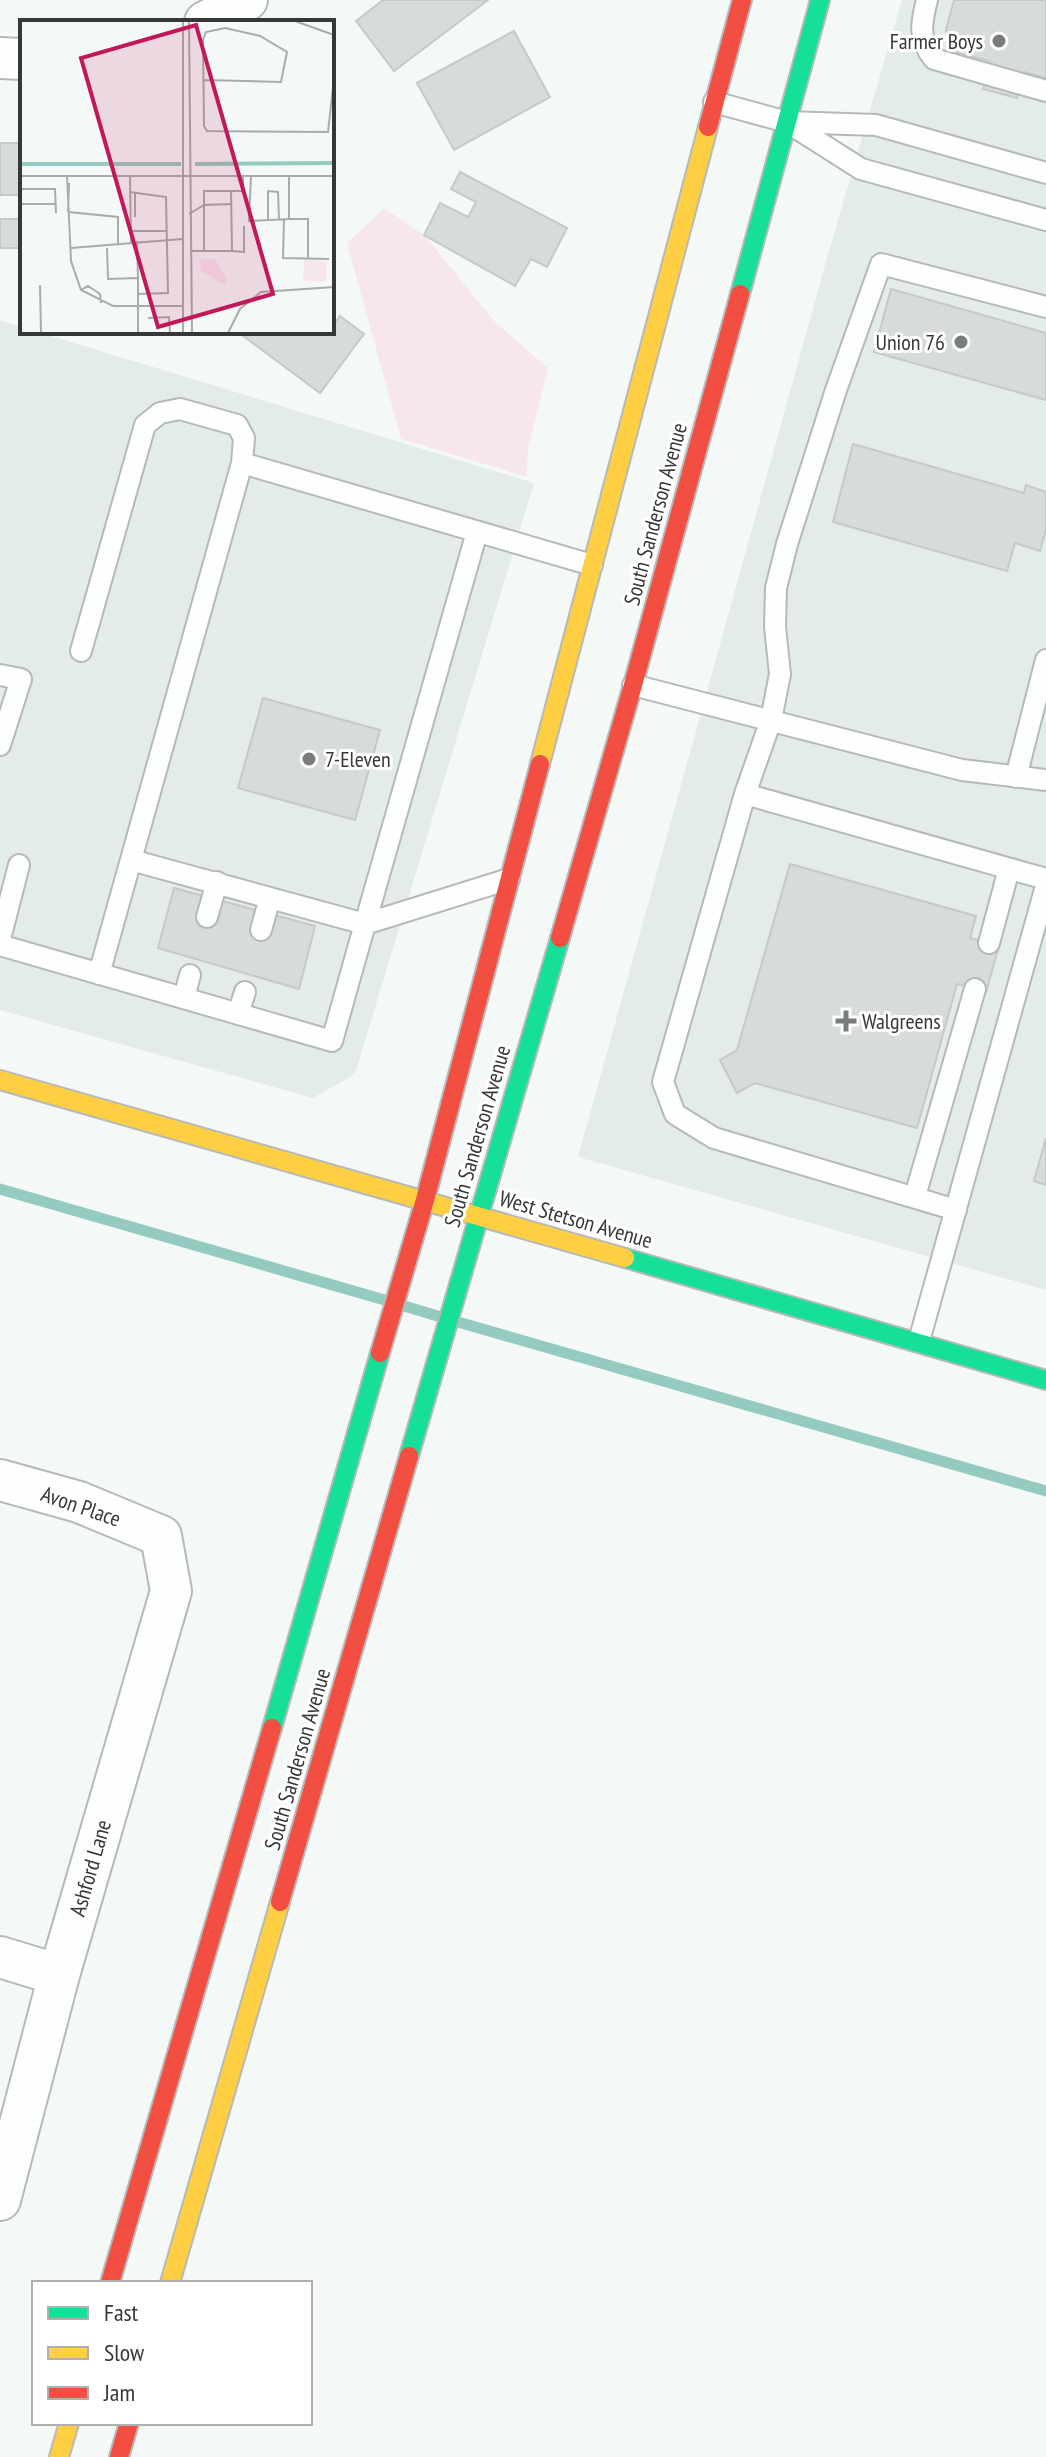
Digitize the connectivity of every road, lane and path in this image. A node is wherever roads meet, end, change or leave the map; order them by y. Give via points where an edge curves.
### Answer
1 (742, 0) edge
2 (820, 0) edge
3 (927, 0) edge
4 (0, 58) edge
5 (20, 59) edge
6 (1046, 91) edge
7 (714, 102) junction
8 (787, 122) junction
9 (1046, 173) edge
10 (1046, 220) edge
11 (1046, 307) edge
12 (242, 463) junction
13 (477, 532) junction
14 (592, 565) junction
15 (81, 651) dead end
16 (1046, 660) edge
17 (0, 675) edge
18 (633, 685) junction
19 (771, 720) junction
20 (0, 745) edge
21 (1016, 777) junction
22 (1046, 780) edge
23 (745, 794) junction
24 (131, 860) junction
25 (19, 865) dead end
26 (1009, 869) junction
27 (509, 879) junction
28 (1046, 879) edge
29 (217, 882) junction
30 (1046, 886) edge
31 (270, 898) junction
32 (207, 917) dead end
33 (365, 924) junction
34 (261, 930) dead end
35 (0, 939) edge
36 (989, 943) dead end
37 (0, 945) edge
38 (99, 974) junction
39 (190, 975) dead end
40 (975, 989) dead end
41 (245, 992) dead end
42 (184, 998) junction
43 (238, 1014) junction
44 (0, 1080) edge
45 (915, 1196) junction
46 (425, 1200) junction
47 (956, 1210) junction
48 (479, 1216) junction
49 (919, 1341) junction
50 (1046, 1380) edge
51 (0, 1480) edge
52 (161, 1536) joint
53 (0, 1957) edge
54 (59, 1975) junction
55 (0, 2200) edge
56 (111, 2281) edge
57 (171, 2281) edge
58 (68, 2425) edge
59 (128, 2425) edge
60 (59, 2457) edge
61 (119, 2457) edge

1 - 7 main road, South Sanderson Avenue
2 - 8 main road, South Sanderson Avenue
3 - 6 lane via 923,46 934,59
4 - 5 street
7 - 8 lane
7 - 14 main road, South Sanderson Avenue
8 - 9 lane via 876,125
8 - 10 lane via 861,169
8 - 18 main road, South Sanderson Avenue
11 - 19 lane via 881,264 776,588 780,674
12 - 13 lane
12 - 15 lane via 244,438 237,425 180,409 160,413 145,425
12 - 24 lane
13 - 14 lane
13 - 33 lane
14 - 27 main road, South Sanderson Avenue
16 - 21 lane
17 - 20 lane via 21,679
18 - 19 lane
18 - 48 main road, South Sanderson Avenue
19 - 21 lane via 962,770
19 - 23 lane
21 - 22 lane
23 - 26 lane
23 - 45 lane via 663,1082 675,1114 714,1138
24 - 29 lane
24 - 38 lane
25 - 35 lane
26 - 28 lane
26 - 36 lane
27 - 33 lane
27 - 46 main road, South Sanderson Avenue
29 - 31 lane
29 - 32 lane
30 - 47 lane
31 - 33 lane
31 - 34 lane
33 - 43 lane via 332,1041
37 - 38 lane
38 - 42 lane
39 - 42 lane
40 - 45 lane
41 - 43 lane
42 - 43 lane
44 - 46 main road, West Stetson Avenue
45 - 47 lane
46 - 48 main road, West Stetson Avenue
46 - 56 main road, South Sanderson Avenue
47 - 49 lane
48 - 49 main road, West Stetson Avenue
48 - 57 main road, South Sanderson Avenue
49 - 50 main road, West Stetson Avenue
51 - 52 street, Avon Place via 79,1502
52 - 54 street, Ashford Lane via 171,1591
53 - 54 street
54 - 55 street, Ashford Lane
58 - 60 main road
59 - 61 main road

